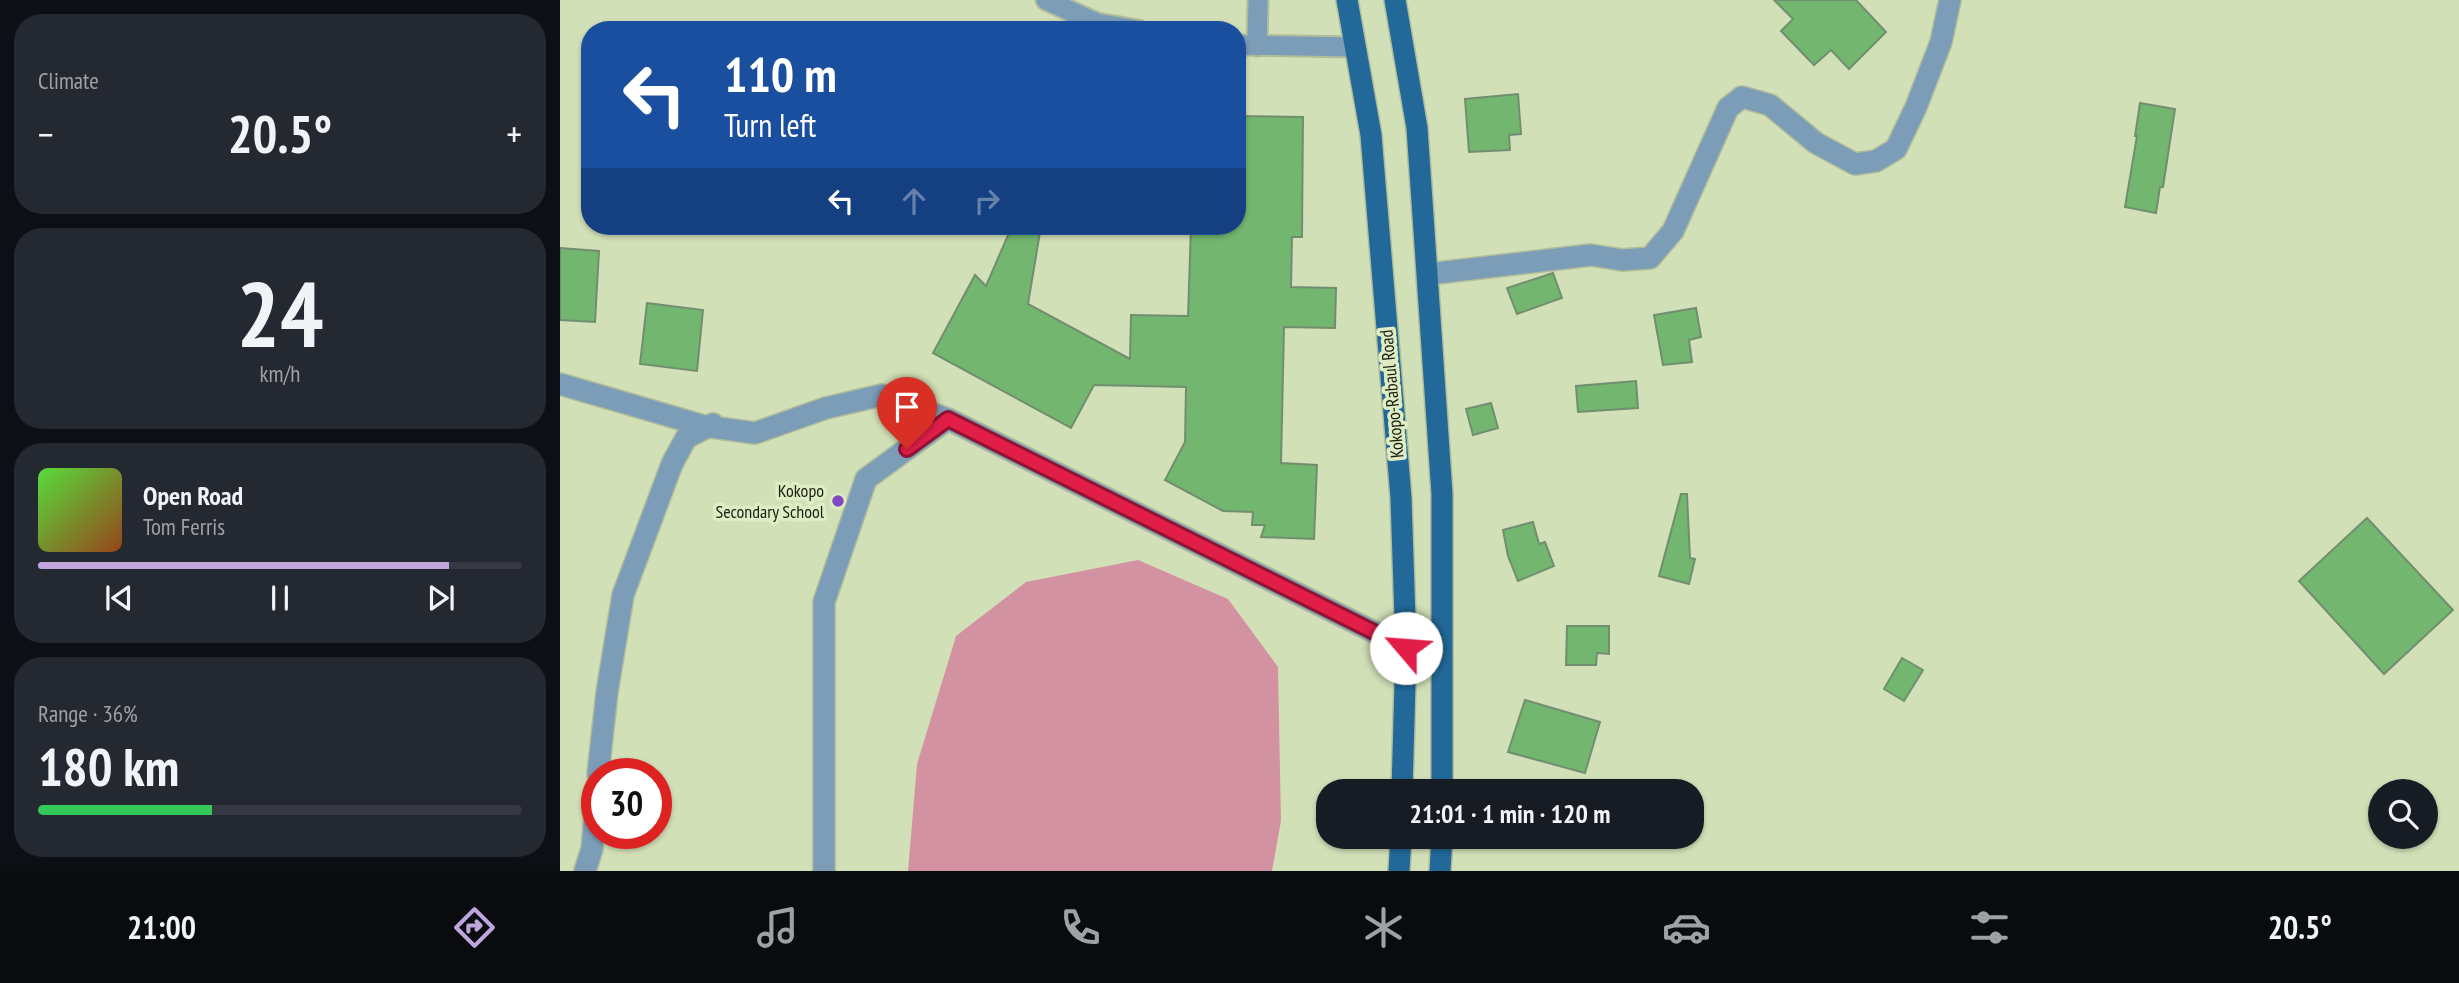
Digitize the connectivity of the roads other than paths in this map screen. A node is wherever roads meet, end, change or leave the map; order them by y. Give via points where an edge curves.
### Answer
1 (1046, 0) edge
2 (1258, 0) edge
3 (1347, 0) edge
4 (1395, 0) edge
5 (1950, 0) edge
6 (1093, 21) edge
7 (1247, 46) edge
8 (1355, 47) junction
9 (1428, 274) junction
10 (560, 384) edge
11 (948, 419) junction
12 (704, 426) junction
13 (1406, 648) junction
14 (600, 758) edge
15 (1402, 779) edge
16 (1442, 779) edge
17 (592, 849) edge
18 (1400, 849) edge
19 (1441, 849) edge
20 (585, 871) edge
21 (824, 871) edge
22 (1399, 871) edge
23 (1440, 871) edge

1 - 6 lane
2 - 7 lane
3 - 8 main road, Kokopo-Rabaul Road
4 - 9 main road via 1418,128
5 - 9 street via 1941,42 1916,107 1896,149 1876,161 1855,164 1816,143 1770,105 1742,97 1728,108 1673,231 1650,258 1591,255
7 - 8 lane
8 - 13 main road, Kokopo-Rabaul Road via 1371,135 1401,498
9 - 16 main road via 1443,494
10 - 12 street
11 - 12 street via 882,395 826,408 755,433
11 - 13 street
11 - 21 street via 866,479 824,602
12 - 14 street via 686,438 672,464 623,594
13 - 15 main road, Kokopo-Rabaul Road
17 - 20 street
18 - 22 main road
19 - 23 main road

